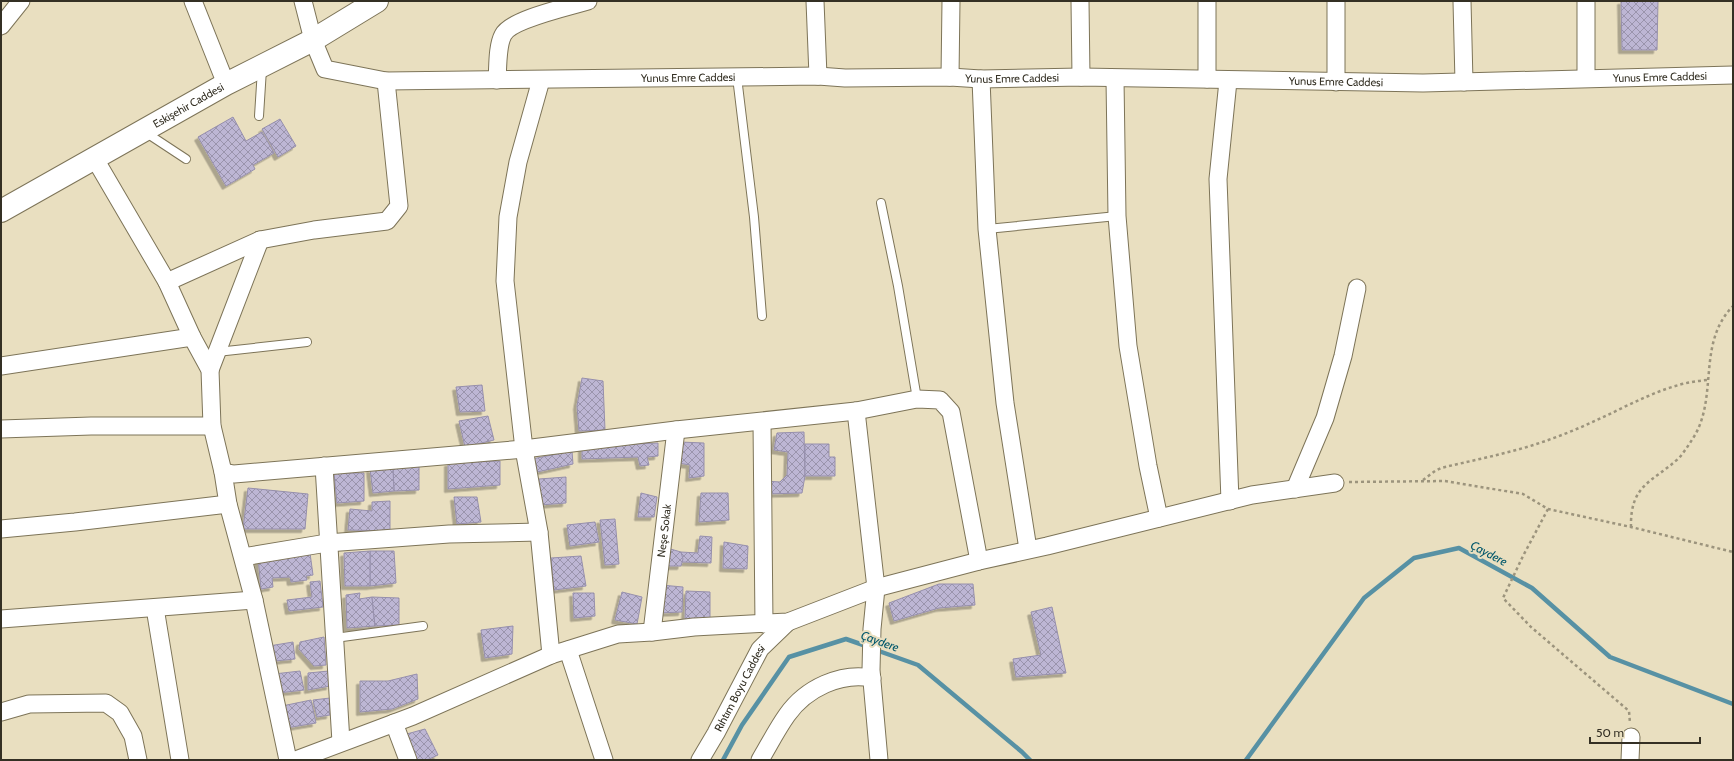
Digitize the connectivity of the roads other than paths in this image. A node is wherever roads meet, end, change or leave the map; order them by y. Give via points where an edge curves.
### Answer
1 (21, 1) edge
2 (193, 1) edge
3 (303, 1) edge
4 (377, 1) edge
5 (588, 1) edge
6 (815, 1) edge
7 (951, 1) edge
8 (1080, 1) edge
9 (1207, 1) edge
10 (1336, 1) edge
11 (1462, 1) edge
12 (1586, 1) edge
13 (1, 26) edge
14 (313, 40) junction
15 (262, 66) junction
16 (1733, 75) edge
17 (818, 76) junction
18 (737, 77) junction
19 (1081, 77) junction
20 (950, 78) junction
21 (1586, 78) junction
22 (981, 79) junction
23 (1115, 79) junction
24 (1207, 79) junction
25 (497, 80) junction
26 (541, 80) junction
27 (1228, 80) junction
28 (386, 81) junction
29 (1336, 82) junction
30 (1464, 82) junction
31 (226, 84) junction
32 (259, 116) dead end
33 (144, 132) junction
34 (95, 159) junction
35 (186, 159) dead end
36 (881, 203) dead end
37 (1, 211) edge
38 (1117, 216) junction
39 (987, 229) junction
40 (260, 240) junction
41 (167, 282) junction
42 (1356, 288) dead end
43 (762, 316) dead end
44 (192, 337) junction
45 (307, 342) dead end
46 (217, 352) junction
47 (1, 366) edge
48 (210, 370) junction
49 (917, 399) junction
50 (856, 412) junction
51 (762, 422) junction
52 (212, 426) junction
53 (1, 429) edge
54 (676, 430) junction
55 (524, 449) junction
56 (324, 466) junction
57 (223, 472) junction
58 (1335, 483) road end
59 (1295, 489) junction
60 (1230, 501) junction
61 (228, 504) junction
62 (1159, 518) junction
63 (1, 529) edge
64 (539, 532) junction
65 (327, 543) junction
66 (1028, 549) junction
67 (243, 557) junction
68 (980, 561) junction
69 (876, 588) junction
70 (254, 600) junction
71 (155, 608) junction
72 (1, 619) edge
73 (788, 622) junction
74 (764, 624) junction
75 (423, 626) dead end
76 (652, 632) junction
77 (335, 638) junction
78 (568, 650) junction
79 (551, 655) junction
80 (871, 674) junction
81 (1, 712) edge
82 (394, 723) junction
83 (1631, 736) road end
84 (341, 742) junction
85 (602, 759) edge
86 (138, 760) edge
87 (180, 760) edge
88 (288, 760) edge
89 (296, 760) edge
90 (408, 760) edge
91 (700, 760) edge
92 (760, 760) edge
93 (879, 760) edge
94 (1630, 760) edge

1 - 13 street
2 - 31 street
3 - 14 street
4 - 14 main road, Eskişehir Caddesi
5 - 25 street via 518,22 506,30 501,41
6 - 17 street
7 - 20 street
8 - 19 street
9 - 24 street
10 - 29 street
11 - 30 street
12 - 21 street
14 - 15 main road, Eskişehir Caddesi
14 - 28 street, Yunus Emre Caddesi via 325,69
15 - 31 main road, Eskişehir Caddesi
15 - 32 lane
16 - 21 street, Yunus Emre Caddesi
17 - 18 street, Yunus Emre Caddesi
17 - 20 street, Yunus Emre Caddesi
18 - 26 street, Yunus Emre Caddesi
18 - 43 lane via 754,217
19 - 22 street, Yunus Emre Caddesi
19 - 23 street, Yunus Emre Caddesi
20 - 22 street, Yunus Emre Caddesi
21 - 30 street, Yunus Emre Caddesi
22 - 39 street
23 - 24 street, Yunus Emre Caddesi
23 - 38 street
24 - 27 street, Yunus Emre Caddesi
25 - 26 street, Yunus Emre Caddesi
25 - 28 street, Yunus Emre Caddesi
26 - 55 street via 518,162 508,217 505,274
27 - 29 street, Yunus Emre Caddesi
27 - 60 street via 1218,179
28 - 40 street via 399,206 387,221
29 - 30 street, Yunus Emre Caddesi
31 - 33 main road, Eskişehir Caddesi
33 - 34 main road, Eskişehir Caddesi
33 - 35 lane
34 - 37 main road, Eskişehir Caddesi
34 - 41 street
36 - 49 lane
38 - 39 lane
38 - 62 street via 1128,346
39 - 66 street via 1005,402
40 - 41 street
40 - 46 street
41 - 44 street
42 - 59 street via 1344,356 1325,418
44 - 47 street
44 - 48 street
45 - 46 lane
46 - 48 street
48 - 52 street
49 - 50 street
49 - 68 street via 940,400 951,412
50 - 51 street
50 - 69 street
51 - 54 street
51 - 74 street
52 - 53 street
52 - 57 street
54 - 55 street
54 - 76 street, Neşe Sokak
55 - 56 street
55 - 64 street
56 - 57 street via 234,474
56 - 65 street
57 - 61 street
58 - 59 street
59 - 60 street
60 - 62 street
61 - 63 street
61 - 67 street
62 - 66 street
64 - 65 street via 449,534
64 - 79 street
65 - 67 street
65 - 77 street
66 - 68 street
67 - 70 street
68 - 69 street
69 - 73 street
69 - 80 street
70 - 71 street
70 - 88 street
71 - 72 street
71 - 87 street
73 - 74 street
73 - 91 street, Rıhtım Boyu Caddesi via 760,649
74 - 76 street
75 - 77 lane
76 - 78 street via 618,634
77 - 84 street
78 - 79 street
78 - 85 street
79 - 82 street
80 - 92 street via 845,677 808,695 788,714
80 - 93 street
81 - 86 street via 29,704 106,703 120,713 133,736
82 - 84 street
82 - 90 street
83 - 94 street
84 - 89 street

